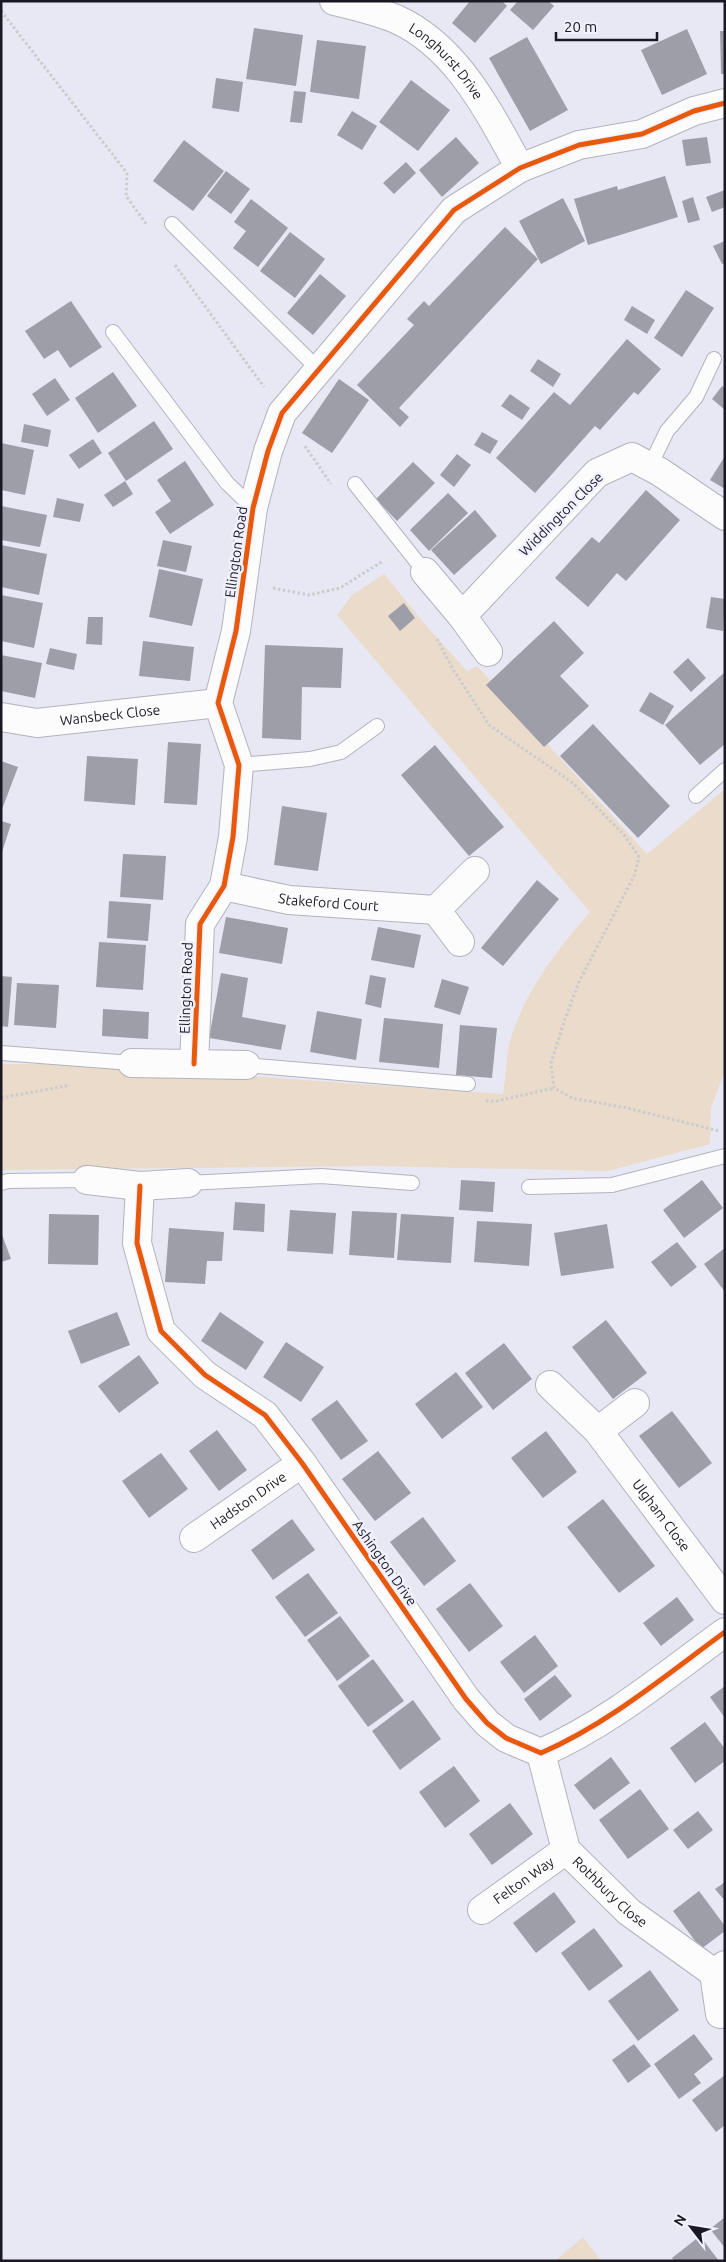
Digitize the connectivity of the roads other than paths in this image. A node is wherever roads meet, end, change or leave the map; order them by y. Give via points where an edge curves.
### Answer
1 (334, 1) edge
2 (368, 5) edge
3 (725, 103) edge
4 (520, 168) junction
5 (172, 224) dead end
6 (113, 332) dead end
7 (714, 359) dead end
8 (318, 369) junction
9 (650, 466) junction
10 (355, 484) dead end
11 (253, 508) junction
12 (725, 516) edge
13 (425, 572) joint
14 (462, 616) junction
15 (488, 652) dead end
16 (218, 703) junction
17 (1, 717) edge
18 (377, 726) dead end
19 (239, 765) junction
20 (725, 770) edge
21 (696, 796) dead end
22 (475, 871) dead end
23 (224, 886) junction
24 (436, 910) junction
25 (460, 942) dead end
26 (1, 1053) edge
27 (132, 1063) joint
28 (194, 1064) junction
29 (246, 1065) joint
30 (468, 1084) dead end
31 (725, 1156) edge
32 (87, 1180) joint
33 (1, 1183) edge
34 (188, 1183) joint
35 (412, 1183) dead end
36 (140, 1186) junction
37 (529, 1187) dead end
38 (550, 1385) dead end
39 (634, 1403) dead end
40 (598, 1431) junction
41 (302, 1463) junction
42 (194, 1538) dead end
43 (725, 1600) edge
44 (725, 1632) edge
45 (541, 1753) junction
46 (566, 1850) junction
47 (482, 1910) dead end
48 (720, 1969) edge
49 (720, 2014) dead end

1 - 2 street, Longhurst Drive
2 - 4 street, Longhurst Drive via 428,38 464,74
3 - 4 street, Ellington Road via 694,111 642,134 579,145
4 - 8 street, Ellington Road via 454,210
5 - 8 lane
6 - 11 lane via 227,483
7 - 9 lane via 696,397 668,431
8 - 11 street, Ellington Road via 282,413
9 - 12 street, Widdington Close
9 - 14 street, Widdington Close via 632,457 598,473
10 - 13 lane
11 - 16 street, Ellington Road via 236,631
13 - 14 street
14 - 15 street
16 - 17 street, Wansbeck Close via 37,723
16 - 19 street, Ellington Road
18 - 19 lane via 341,752 310,759
19 - 23 street, Ellington Road via 233,837
20 - 21 lane
22 - 24 street
23 - 24 street, Stakeford Court via 289,900
23 - 28 street, Ellington Road via 200,924
24 - 25 street
26 - 27 lane
27 - 28 street
28 - 29 street
29 - 30 lane
31 - 37 lane via 612,1185
32 - 33 lane via 8,1180
32 - 36 street
34 - 35 lane via 321,1176
34 - 36 street
36 - 41 street, Ashington Drive via 137,1243 160,1331 205,1375 265,1415
38 - 40 street, Ulgham Close
39 - 40 street
40 - 43 street, Ulgham Close
41 - 42 street, Hadston Drive
41 - 45 street, Ashington Drive via 466,1699 487,1723 506,1738
44 - 45 street via 573,1739
45 - 46 street, Rothbury Close
46 - 47 street, Felton Way
46 - 48 street, Rothbury Close via 629,1912
48 - 49 street, Rothbury Close

